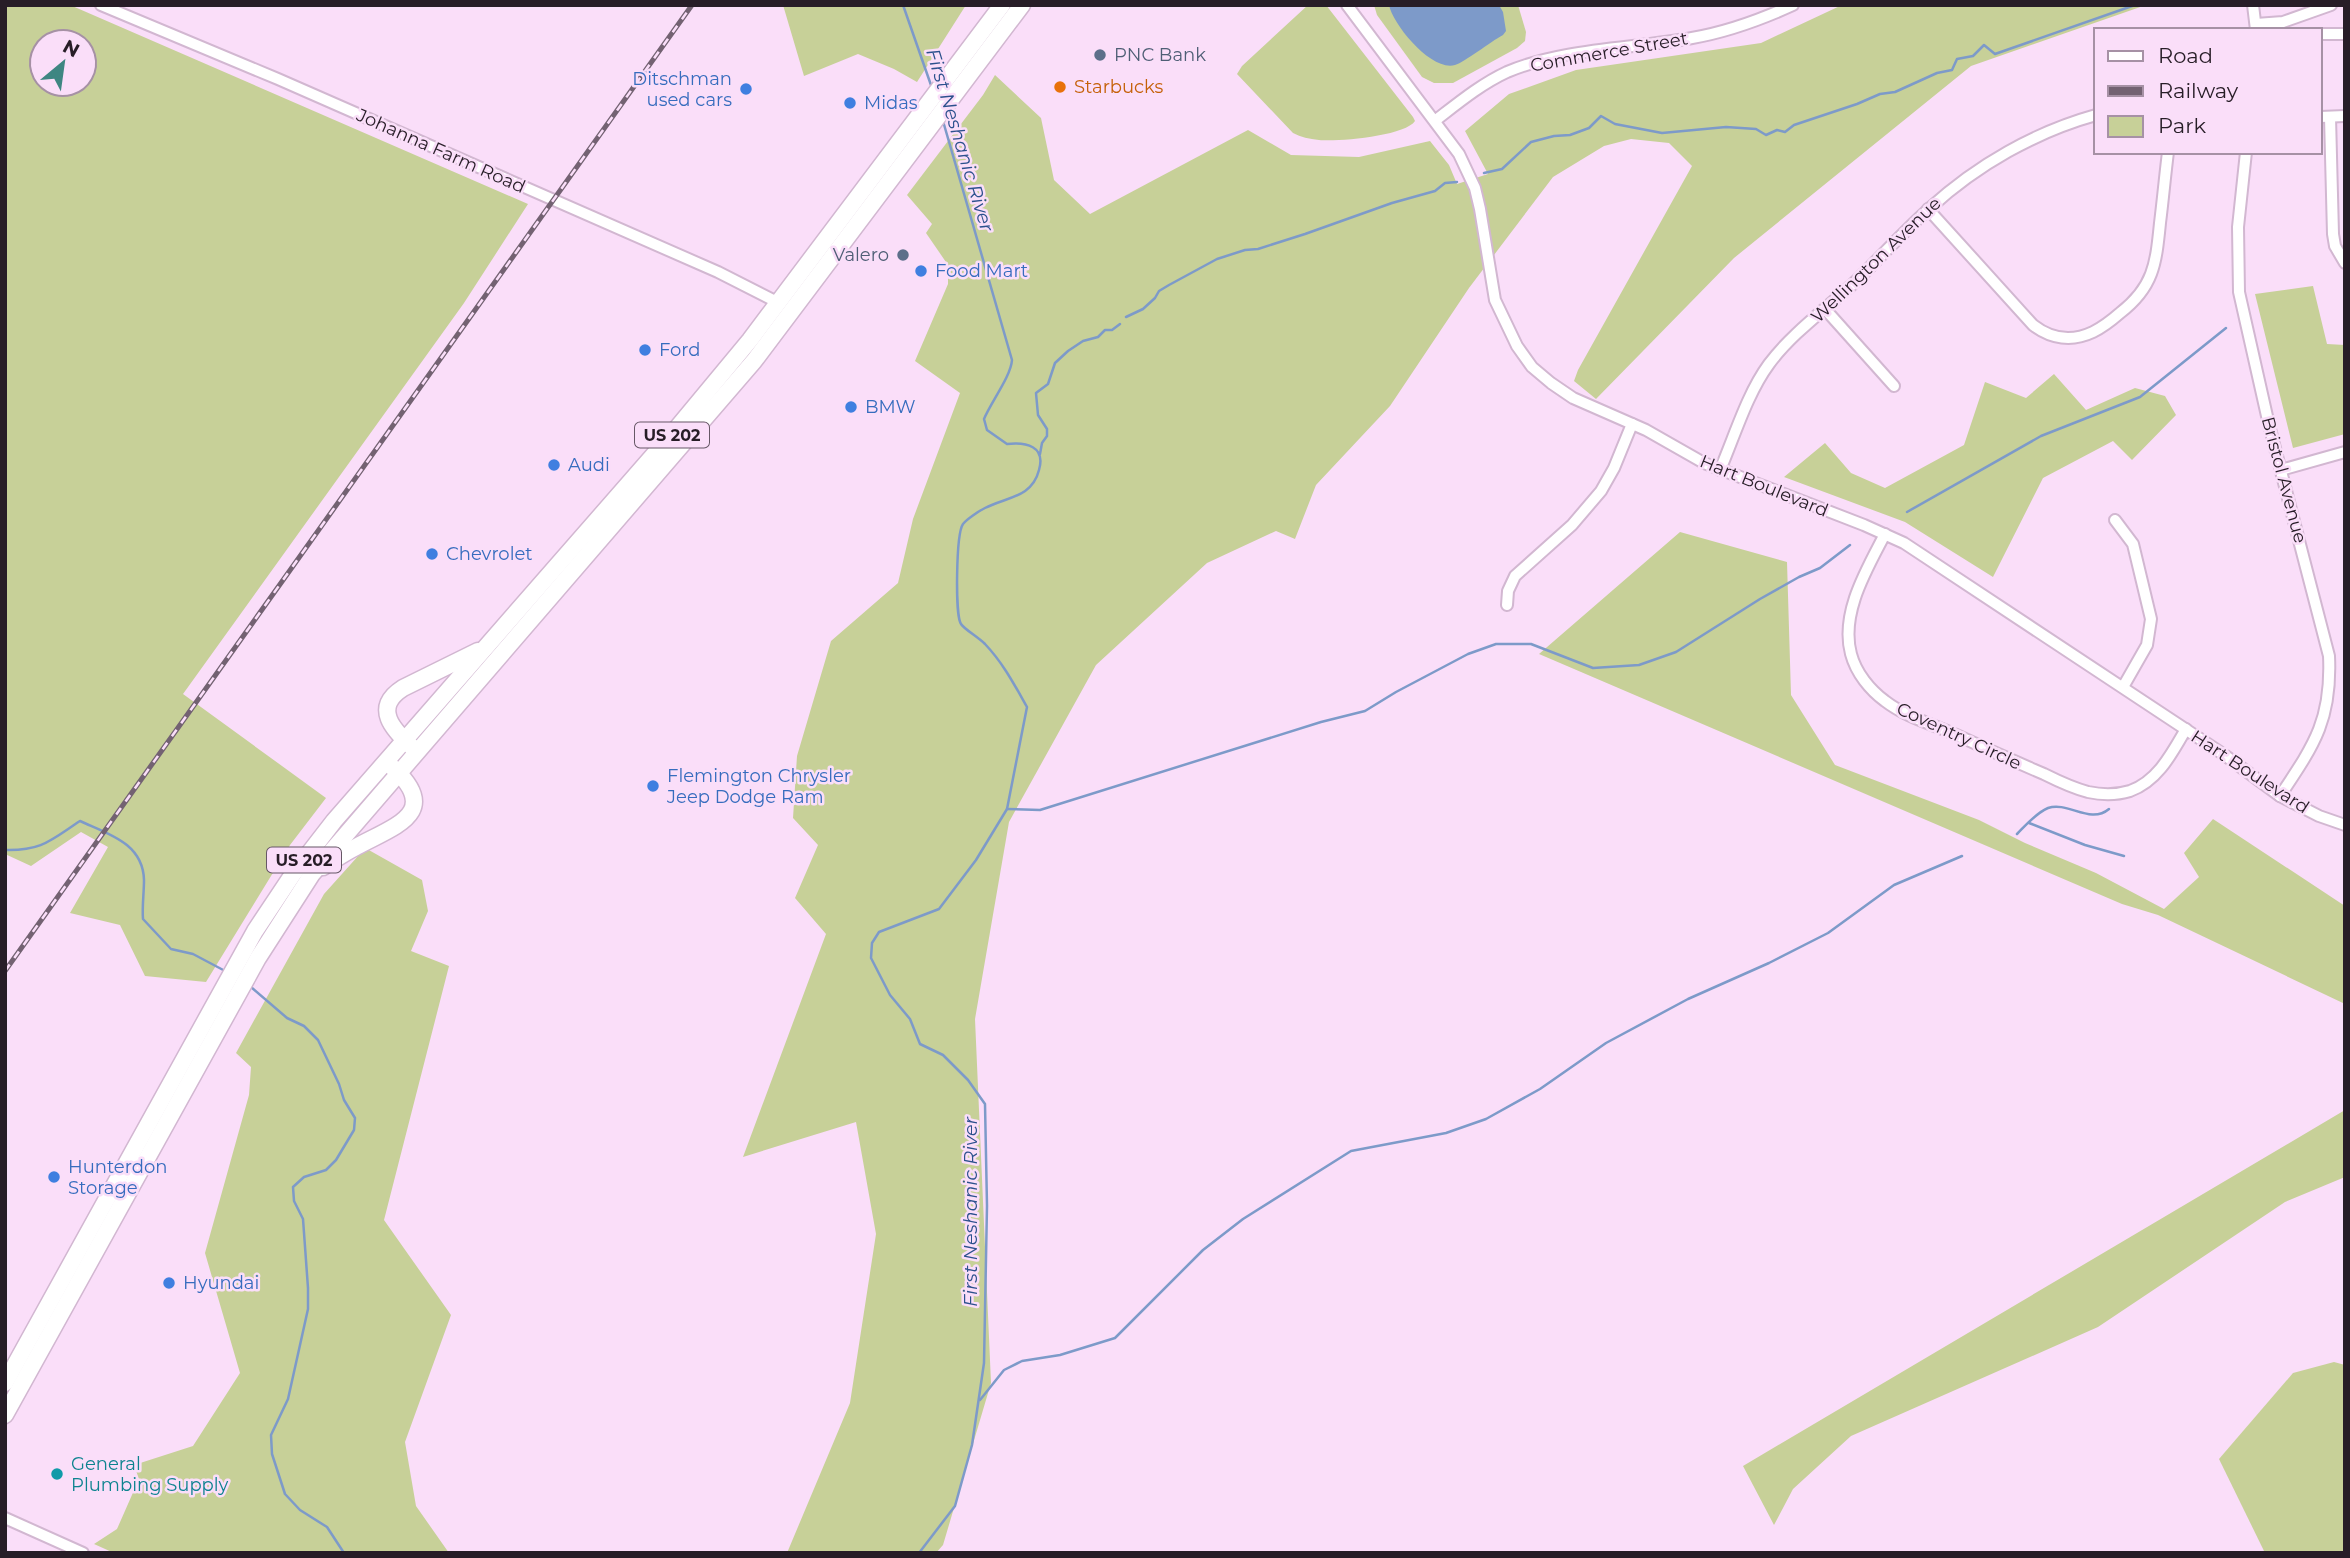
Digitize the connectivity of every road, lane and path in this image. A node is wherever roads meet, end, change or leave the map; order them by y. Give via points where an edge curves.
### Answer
1 (101, 5) edge
2 (1002, 5) edge
3 (1022, 5) edge
4 (1347, 5) edge
5 (1793, 5) edge
6 (2253, 5) edge
7 (2332, 5) edge
8 (2256, 27) edge
9 (2322, 34) edge
10 (2345, 34) edge
11 (2094, 116) edge
12 (2345, 116) edge
13 (2325, 117) edge
14 (1436, 120) junction
15 (2168, 154) edge
16 (2246, 154) edge
17 (1928, 209) junction
18 (2345, 263) edge
19 (779, 303) junction
20 (1825, 309) junction
21 (1894, 386) dead end
22 (1632, 424) junction
23 (2345, 452) edge
24 (1720, 470) junction
25 (2281, 470) junction
26 (2115, 520) dead end
27 (1885, 534) junction
28 (1507, 605) dead end
29 (487, 647) junction
30 (2123, 687) junction
31 (2186, 729) junction
32 (411, 746) junction
33 (392, 767) junction
34 (2280, 796) junction
35 (2345, 825) edge
36 (312, 874) junction
37 (241, 971) junction
38 (230, 992) junction
39 (5, 1383) edge
40 (5, 1415) edge
41 (5, 1518) edge
42 (83, 1553) edge

1 - 19 street, Johanna Farm Road via 718,272
2 - 19 highway, US 202
3 - 32 highway, US 202 via 754,361
4 - 14 street, Hart Boulevard
5 - 14 street, Commerce Street via 1714,34 1524,66 1490,81
6 - 8 street
7 - 8 street
9 - 10 street
11 - 17 street, Wellington Avenue via 2018,145
12 - 13 street
13 - 18 street via 2333,234
14 - 22 street, Hart Boulevard via 1475,188 1495,300 1517,346 1532,367 1573,398
15 - 17 street via 2157,258 2150,279 2131,305 2081,336 2057,338 2033,325
16 - 25 street, Bristol Avenue via 2238,227 2239,292
17 - 20 street, Wellington Avenue
19 - 29 highway, US 202 via 672,435
20 - 21 street
20 - 24 street, Wellington Avenue via 1769,364
22 - 24 street, Hart Boulevard
22 - 28 street via 1601,491 1572,525 1515,576
23 - 25 street
24 - 27 street, Hart Boulevard
25 - 34 street, Bristol Avenue via 2321,618 2330,675 2321,730
26 - 30 street via 2133,544 2151,619 2147,645
27 - 30 street, Hart Boulevard
27 - 31 street, Coventry Circle via 1851,610 1849,625 1856,667 1884,701 2025,767 2103,795 2131,790 2155,775
29 - 32 highway, US 202
29 - 32 highway via 395,695 387,718
30 - 31 street, Hart Boulevard
31 - 34 street, Hart Boulevard
32 - 33 highway, US 202
33 - 36 highway, US 202
33 - 36 highway via 411,788 414,800 407,818
33 - 37 highway, US 202 via 334,821 293,874 255,930
34 - 35 street, Hart Boulevard
36 - 37 highway, US 202
37 - 38 highway, US 202
38 - 39 highway, US 202
38 - 40 highway, US 202
41 - 42 street

